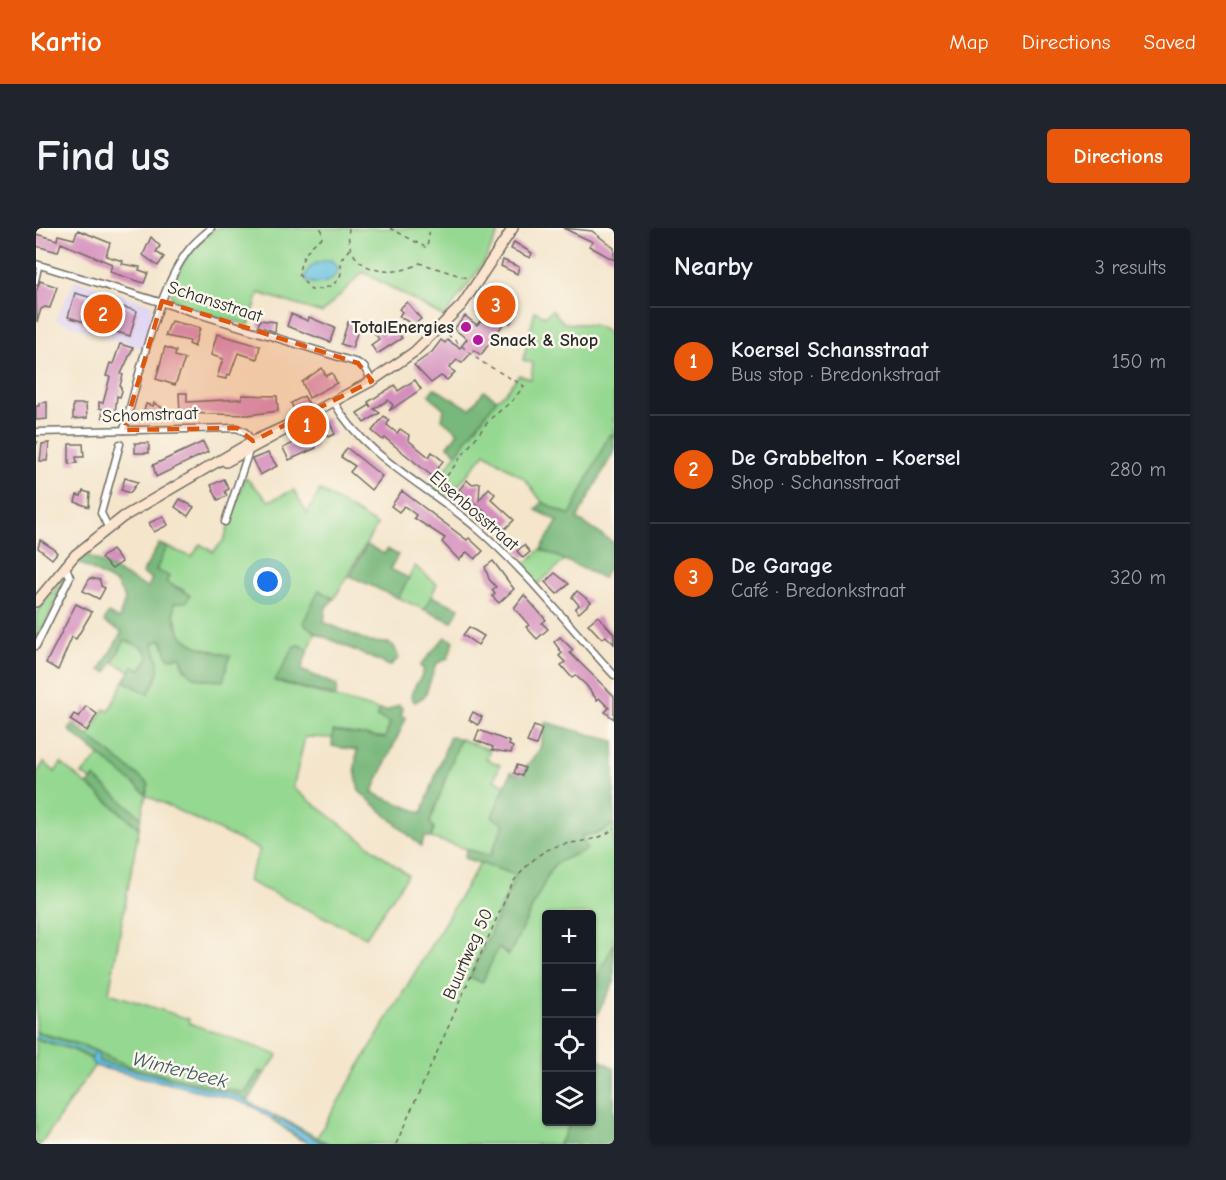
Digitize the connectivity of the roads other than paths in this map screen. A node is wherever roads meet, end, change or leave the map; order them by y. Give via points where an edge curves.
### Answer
1 (211, 228) edge
2 (507, 228) edge
3 (513, 228) edge
4 (503, 240) junction
5 (38, 265) edge
6 (36, 283) edge
7 (162, 301) junction
8 (372, 381) junction
9 (334, 402) junction
10 (124, 430) junction
11 (36, 432) edge
12 (120, 444) dead end
13 (252, 447) junction
14 (225, 522) dead end
15 (108, 527) junction
16 (65, 565) junction
17 (36, 602) edge
18 (36, 646) edge
19 (614, 675) edge

1 - 7 street via 190,247
2 - 4 street
3 - 4 street
4 - 8 street via 477,284 441,328
5 - 6 lane, Schansstraat
5 - 7 street, Schansstraat
7 - 8 street, Schansstraat via 358,363
7 - 10 street
8 - 9 street
9 - 13 street
9 - 19 street, Elsenbosstraat via 365,443 492,542
10 - 11 street, Schomstraat
10 - 13 street, Schomstraat via 237,428
12 - 15 street via 101,513
13 - 14 street
13 - 15 street via 143,504
15 - 16 street
16 - 17 street
16 - 18 street via 70,577

